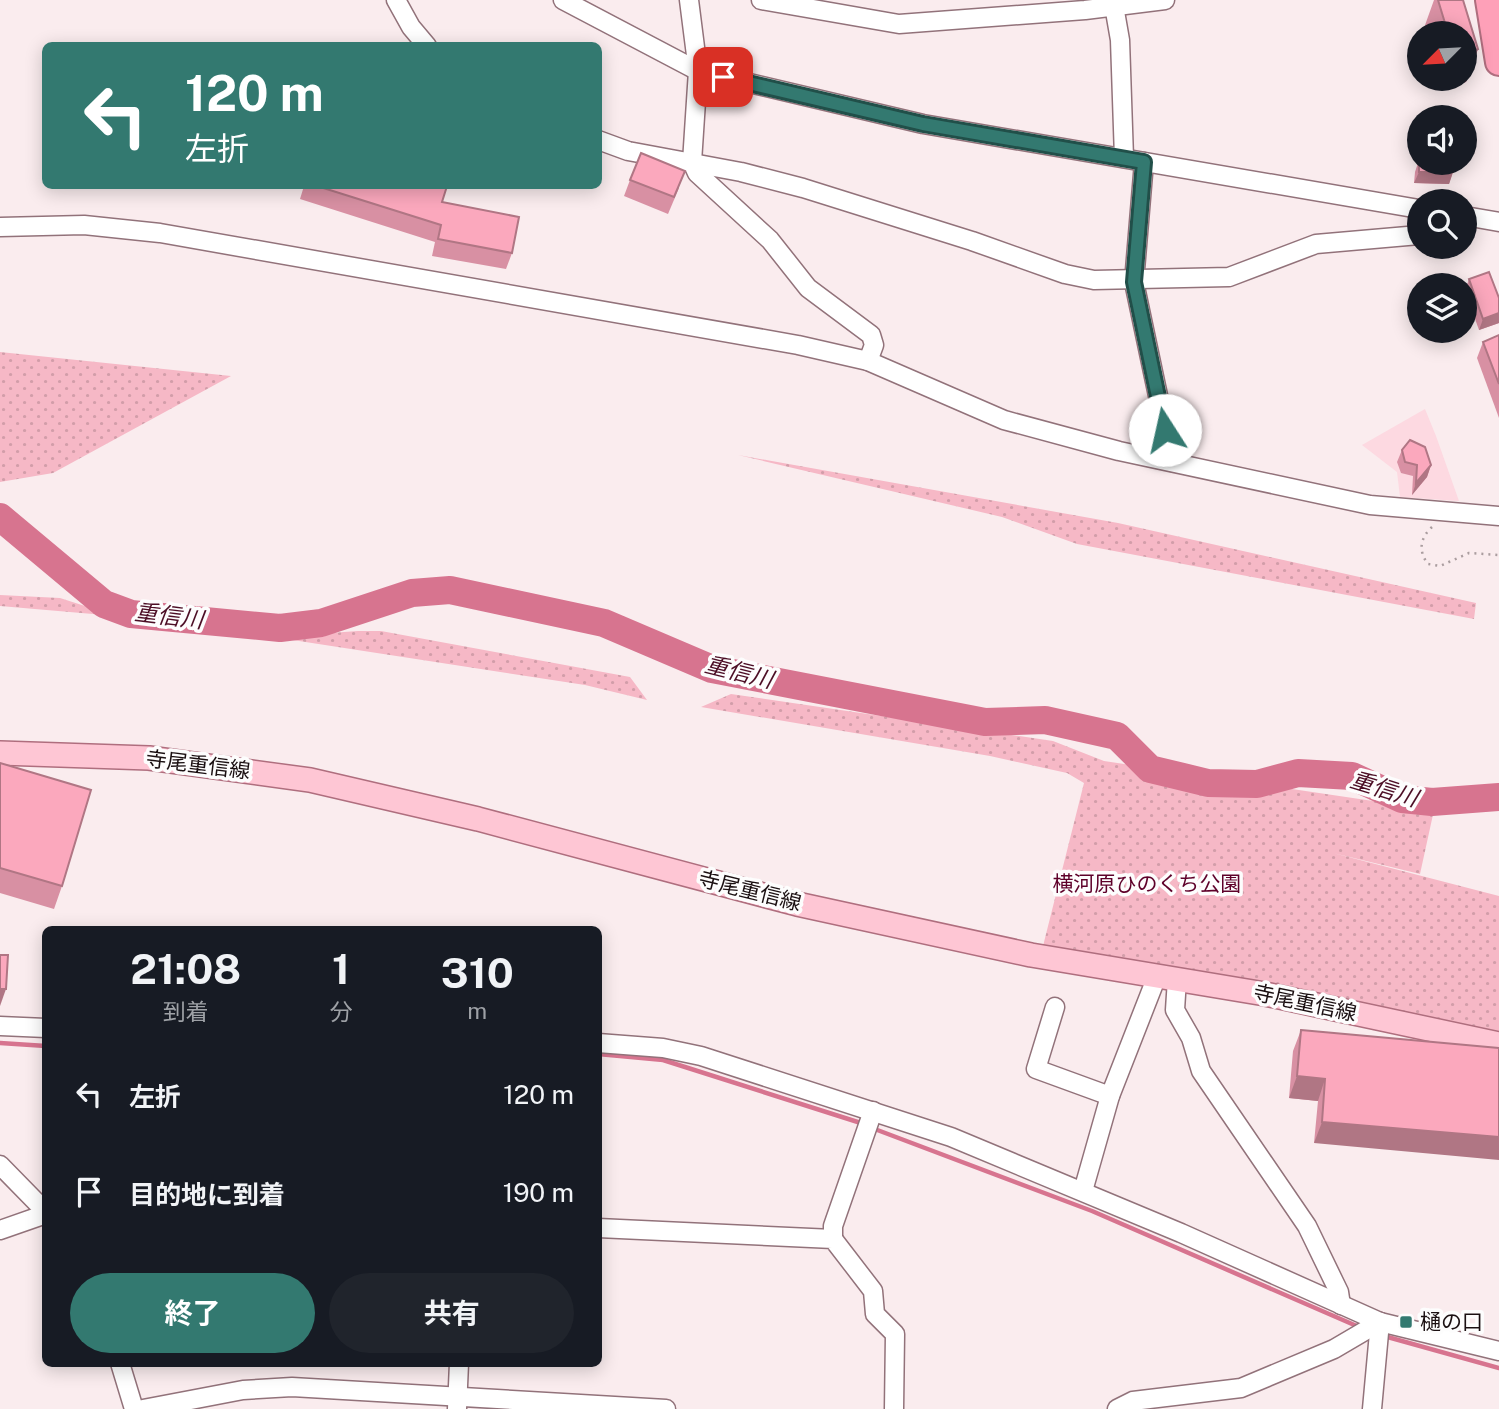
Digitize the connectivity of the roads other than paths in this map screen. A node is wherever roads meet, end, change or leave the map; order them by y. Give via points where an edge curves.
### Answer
1 (396, 0) edge
2 (563, 0) edge
3 (689, 0) edge
4 (761, 0) edge
5 (1162, 0) edge
6 (1489, 0) edge
7 (1114, 3) edge
8 (424, 42) edge
9 (1499, 62) edge
10 (698, 71) junction
11 (602, 141) edge
12 (1124, 158) junction
13 (692, 162) junction
14 (1144, 162) junction
15 (1407, 207) edge
16 (1477, 221) edge
17 (1499, 222) edge
18 (0, 227) edge
19 (1407, 236) edge
20 (1134, 282) junction
21 (868, 361) junction
22 (1172, 462) junction
23 (1499, 516) edge
24 (0, 753) edge
25 (1167, 978) junction
26 (1055, 1007) dead end
27 (0, 1026) edge
28 (42, 1028) edge
29 (602, 1043) edge
30 (1499, 1044) edge
31 (1110, 1096) junction
32 (873, 1111) junction
33 (0, 1165) edge
34 (1083, 1191) junction
35 (42, 1209) edge
36 (42, 1214) edge
37 (602, 1228) edge
38 (0, 1230) edge
39 (832, 1239) junction
40 (1340, 1305) junction
41 (1380, 1322) junction
42 (1499, 1351) edge
43 (121, 1367) edge
44 (459, 1367) edge
45 (457, 1403) edge
46 (134, 1409) edge
47 (143, 1409) edge
48 (666, 1409) edge
49 (894, 1409) edge
50 (1117, 1409) edge
51 (1372, 1409) edge

1 - 8 street
2 - 10 street
3 - 10 street
4 - 7 street via 899,24
5 - 7 street
6 - 9 highway
7 - 12 street via 1120,40
10 - 12 street via 923,124
10 - 13 street
11 - 13 street via 628,151
12 - 14 street
13 - 20 street via 803,188 1065,274
13 - 21 street via 704,183 770,240 808,288 871,335 874,345
14 - 15 street
14 - 20 street
16 - 17 street
18 - 21 street via 84,225 160,233
19 - 20 street via 1316,244 1229,277
20 - 22 street
21 - 22 street via 1004,420
22 - 23 street via 1319,496 1449,514
24 - 25 main road, 寺尾重信線 via 149,758 310,780 478,819 797,904 1031,955
25 - 30 main road, 寺尾重信線
25 - 31 street
25 - 40 street via 1201,1071 1307,1226 1339,1292
26 - 31 street via 1036,1069
27 - 28 street
29 - 32 street via 701,1056
31 - 34 street
32 - 34 street
32 - 39 street
33 - 35 street
34 - 40 street
36 - 38 street
37 - 39 street
39 - 49 street via 873,1291 875,1314 895,1334
40 - 41 street
41 - 42 street
41 - 50 street via 1334,1349 1241,1388 1133,1401
41 - 51 street
43 - 46 street
44 - 45 street
45 - 47 street via 292,1387 243,1390
45 - 48 street

